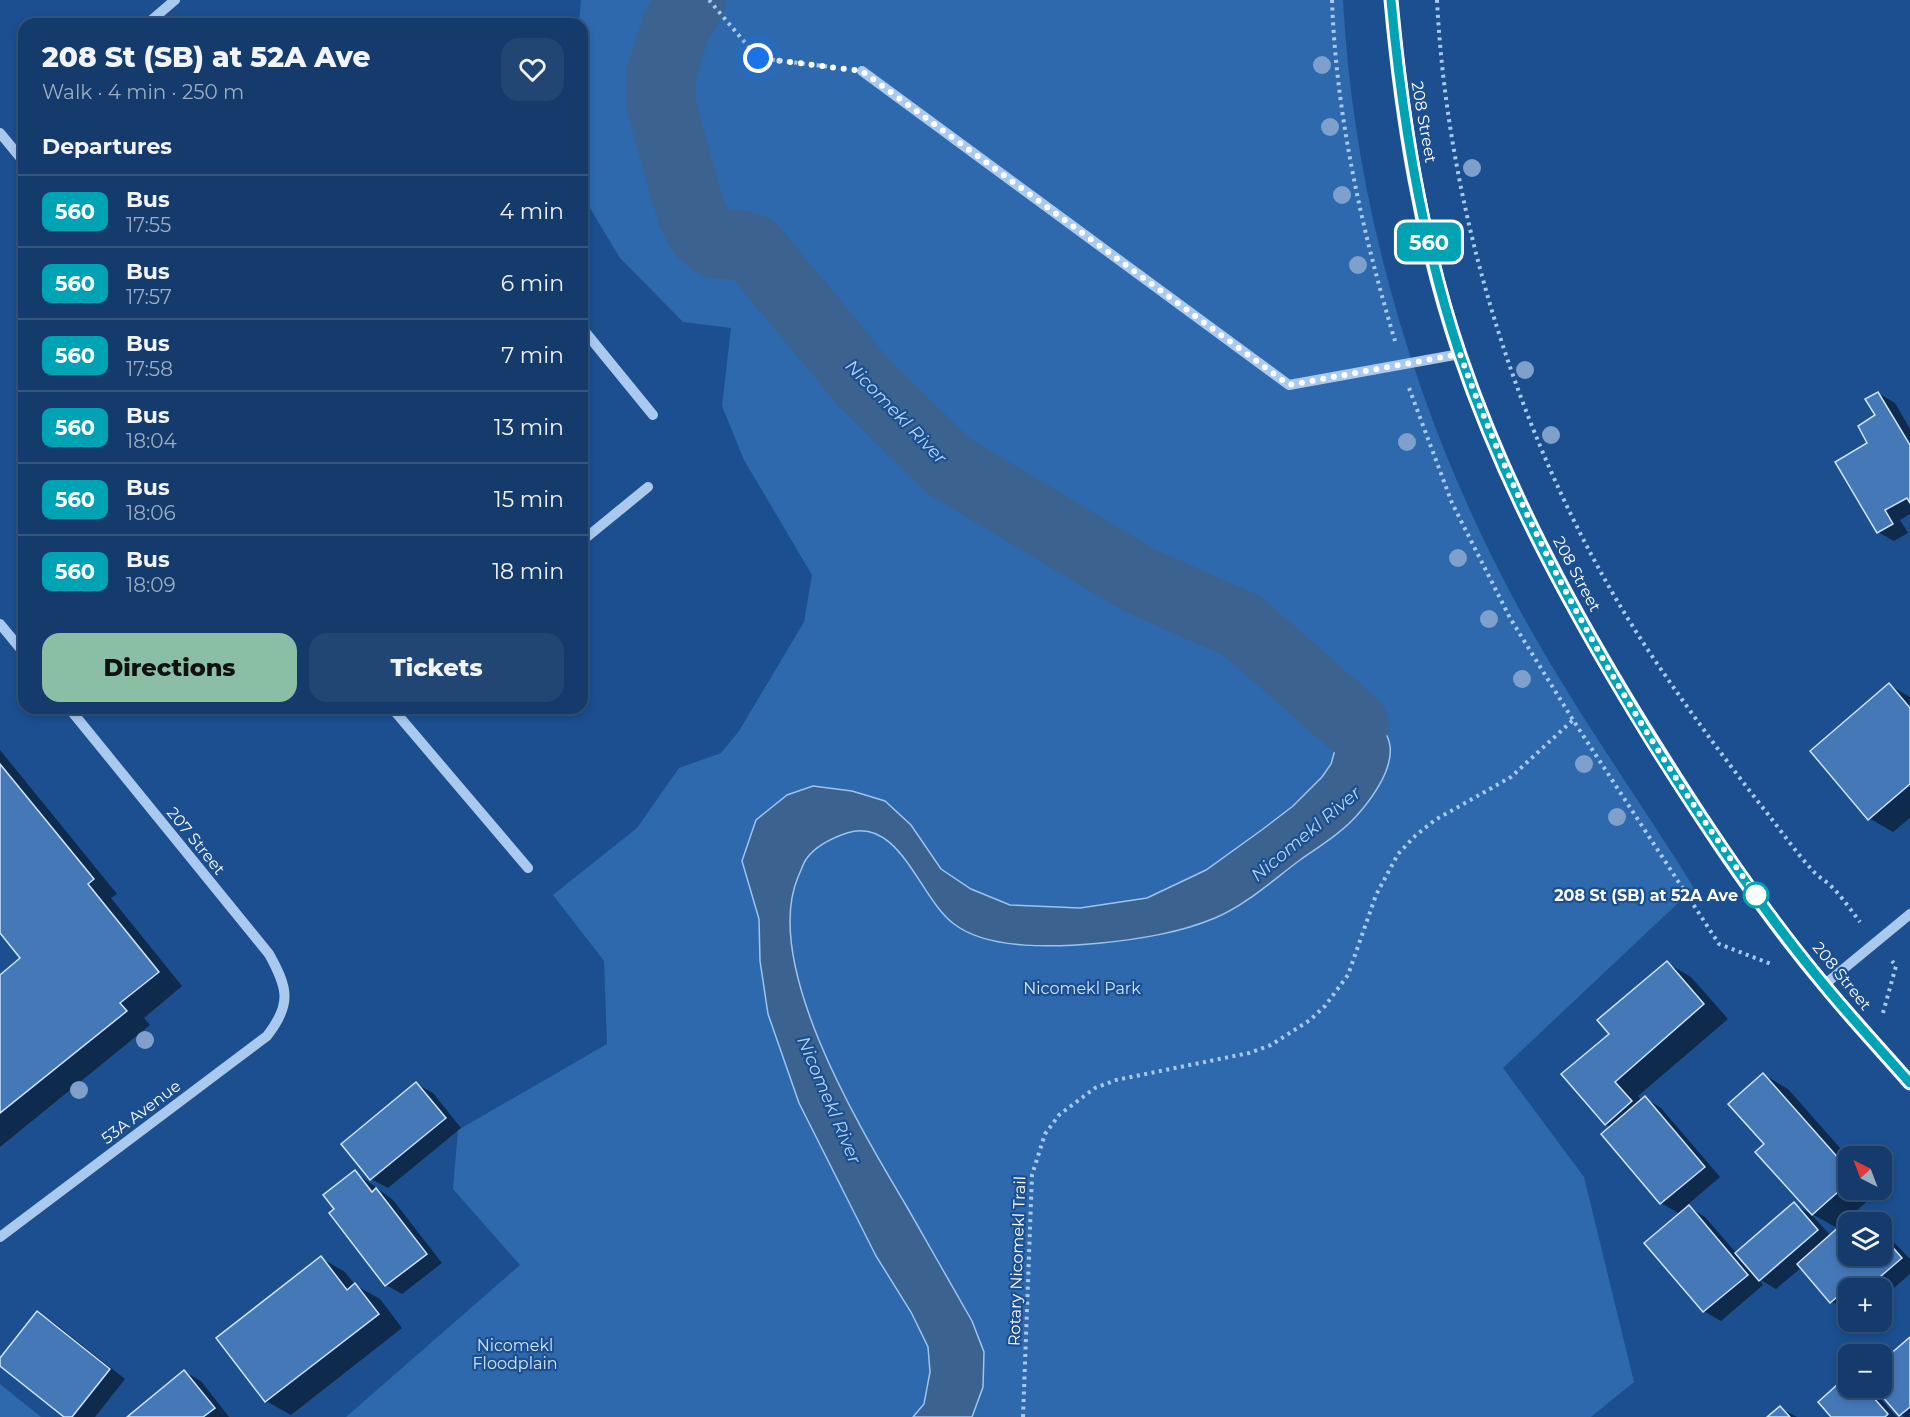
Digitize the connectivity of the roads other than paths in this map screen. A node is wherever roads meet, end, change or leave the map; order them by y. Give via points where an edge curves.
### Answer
1 (175, 0) edge
2 (1391, 0) edge
3 (154, 18) edge
4 (862, 71) road end
5 (0, 133) edge
6 (18, 153) edge
7 (588, 335) edge
8 (1460, 354) junction
9 (652, 415) dead end
10 (648, 487) dead end
11 (588, 536) edge
12 (0, 624) edge
13 (18, 646) edge
14 (74, 714) edge
15 (397, 714) edge
16 (528, 868) dead end
17 (1910, 914) edge
18 (1824, 985) junction
19 (286, 1000) joint
20 (1910, 1083) edge
21 (0, 1237) edge

1 - 3 street
2 - 8 main road, 208 Street via 1398,82 1418,193
4 - 8 street via 1289,385
5 - 6 street
7 - 9 street
8 - 18 main road, 208 Street via 1493,445 1534,532 1616,682 1696,809
10 - 11 street
12 - 13 street
14 - 19 street, 207 Street via 269,954 281,976
15 - 16 street
17 - 18 street
18 - 20 main road, 208 Street
19 - 21 street, 53A Avenue via 280,1019 267,1036

